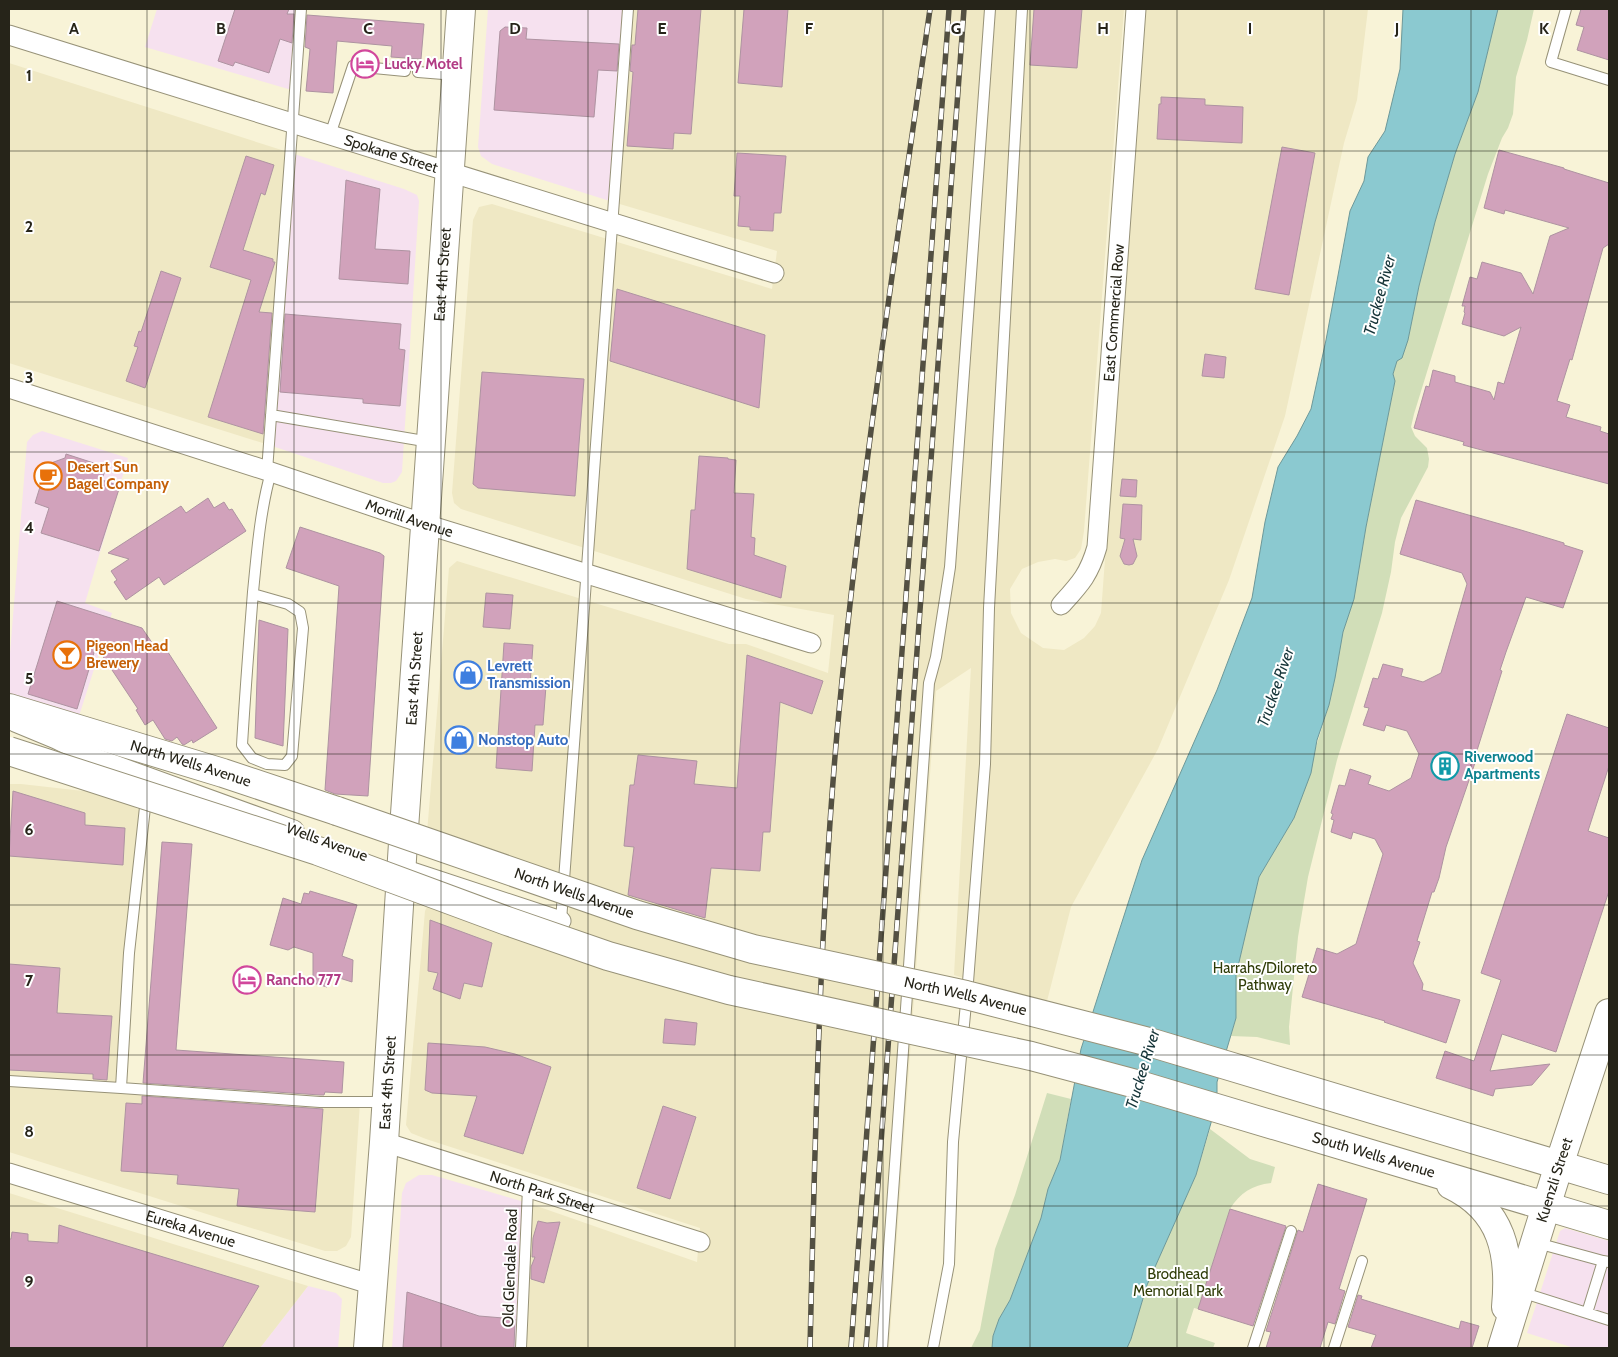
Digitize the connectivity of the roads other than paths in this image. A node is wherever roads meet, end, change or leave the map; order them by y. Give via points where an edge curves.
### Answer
1 (301, 9) edge
2 (462, 9) edge
3 (628, 9) edge
4 (990, 9) edge
5 (1022, 9) edge
6 (1136, 9) edge
7 (1566, 9) edge
8 (9, 35) edge
9 (405, 71) dead end
10 (418, 72) dead end
11 (457, 75) junction
12 (1609, 80) edge
13 (293, 123) junction
14 (330, 135) junction
15 (450, 172) junction
16 (611, 223) junction
17 (774, 274) dead end
18 (9, 388) edge
19 (271, 415) junction
20 (431, 442) junction
21 (269, 471) junction
22 (425, 524) junction
23 (585, 574) junction
24 (253, 594) junction
25 (1061, 605) dead end
26 (811, 643) dead end
27 (9, 708) edge
28 (9, 720) edge
29 (9, 747) edge
30 (9, 751) edge
31 (95, 758) junction
32 (148, 777) junction
33 (401, 868) junction
34 (561, 921) joint
35 (1609, 1013) edge
36 (9, 1081) edge
37 (121, 1088) junction
38 (385, 1102) junction
39 (384, 1142) junction
40 (1559, 1165) junction
41 (1411, 1166) junction
42 (9, 1173) edge
43 (1609, 1180) edge
44 (528, 1188) junction
45 (1547, 1207) junction
46 (1609, 1224) edge
47 (1291, 1231) dead end
48 (700, 1242) dead end
49 (1536, 1242) junction
50 (1362, 1261) dead end
51 (1606, 1261) edge
52 (373, 1285) junction
53 (1520, 1292) junction
54 (1586, 1313) junction
55 (1609, 1320) edge
56 (368, 1348) edge
57 (522, 1348) edge
58 (882, 1348) edge
59 (932, 1348) edge
60 (1253, 1348) edge
61 (1334, 1348) edge
62 (1502, 1348) edge

1 - 13 lane
2 - 11 main road, East 4th Street
3 - 16 lane
4 - 58 lane via 950,567 929,683
5 - 59 lane via 989,608 985,764 953,1142 949,1264
6 - 25 street, East Commercial Row via 1097,547 1081,583
7 - 12 lane via 1552,62
8 - 13 street, Spokane Street
9 - 14 lane via 353,66
10 - 11 lane
11 - 15 main road, East 4th Street
13 - 14 street, Spokane Street
13 - 19 lane
14 - 15 street, Spokane Street
15 - 16 street, Spokane Street
15 - 20 main road, East 4th Street
16 - 17 street, Spokane Street
16 - 23 lane
18 - 21 street, Morrill Avenue
19 - 20 lane
19 - 21 lane
20 - 22 main road, East 4th Street
21 - 22 street, Morrill Avenue
21 - 24 lane
22 - 23 street, Morrill Avenue
22 - 33 main road, East 4th Street
23 - 26 street, Morrill Avenue
23 - 34 lane
24 - 24 lane via 242,745 252,758 267,764 285,765 292,756 303,628 300,612 288,604
27 - 40 main road, North Wells Avenue, bridge via 223,773 637,915 752,949 966,995 1149,1042
28 - 31 street, Wells Avenue
29 - 31 street, Wells Avenue via 45,746
30 - 41 main road, South Wells Avenue, bridge via 309,848 608,956 729,990 1031,1056
31 - 32 street, Wells Avenue
32 - 33 street, Wells Avenue
32 - 37 lane via 129,953
33 - 34 street, Wells Avenue
33 - 38 main road, East 4th Street
35 - 40 main road, Kuenzli Street
36 - 37 lane
37 - 38 lane via 320,1102
38 - 39 main road, East 4th Street
39 - 44 street, North Park Street
39 - 52 main road, East 4th Street
40 - 43 main road
40 - 45 main road, Kuenzli Street
41 - 45 main road, South Wells Avenue
41 - 62 main road via 1463,1191 1486,1211 1496,1226 1506,1256 1508,1288
42 - 52 street, Eureka Avenue
44 - 48 street, North Park Street
44 - 57 lane, Old Glendale Road
45 - 46 main road, South Wells Avenue
45 - 49 main road, Kuenzli Street
47 - 60 lane
49 - 51 lane
49 - 53 main road, Kuenzli Street
50 - 61 lane
51 - 54 lane
52 - 56 main road, East 4th Street
53 - 54 lane
53 - 62 main road, Kuenzli Street
54 - 55 lane

